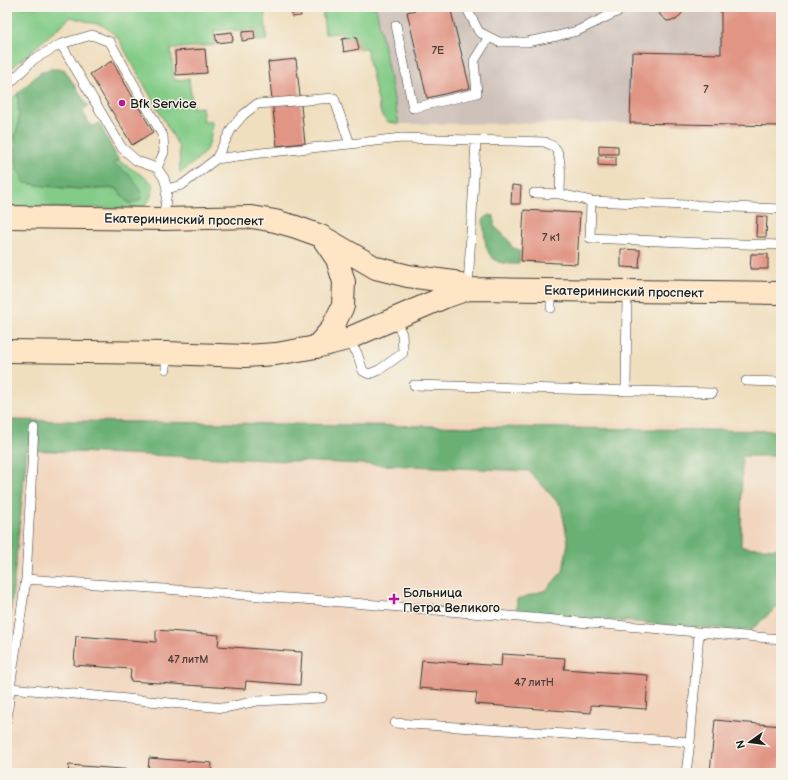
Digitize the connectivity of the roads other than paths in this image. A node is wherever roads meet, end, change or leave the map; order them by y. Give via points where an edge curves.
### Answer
1 (466, 7) edge
2 (627, 7) edge
3 (396, 25) dead end
4 (489, 37) junction
5 (61, 44) junction
6 (7, 86) edge
7 (476, 141) junction
8 (350, 144) junction
9 (216, 159) junction
10 (157, 168) junction
11 (167, 189) junction
12 (534, 193) dead end
13 (560, 194) junction
14 (591, 201) junction
15 (781, 209) edge
16 (7, 217) edge
17 (164, 218) junction
18 (321, 236) junction
19 (781, 245) edge
20 (468, 289) junction
21 (627, 291) junction
22 (781, 293) edge
23 (398, 318) junction
24 (347, 338) junction
25 (316, 347) junction
26 (7, 351) edge
27 (746, 381) dead end
28 (781, 382) edge
29 (414, 385) dead end
30 (626, 391) junction
31 (712, 393) dead end
32 (34, 428) dead end
33 (26, 579) junction
34 (698, 632) junction
35 (781, 639) edge
36 (10, 688) junction
37 (322, 698) dead end
38 (7, 719) edge
39 (395, 723) dead end
40 (690, 742) junction
41 (686, 773) edge

1 - 4 lane via 479,32
2 - 4 lane via 577,31 557,36 527,42 499,42
3 - 4 lane via 413,108 477,93 474,61
5 - 6 lane via 34,60
5 - 10 lane via 122,148 137,161
5 - 10 lane via 92,35 110,42 163,136 164,152
7 - 8 lane via 401,138
7 - 13 lane via 545,142 554,147 559,154
7 - 20 lane
8 - 9 lane
8 - 9 lane via 334,98 257,104 232,128
9 - 11 lane via 182,185
10 - 11 lane via 164,178
11 - 17 lane
12 - 13 lane
13 - 14 lane
14 - 15 lane
14 - 19 lane via 590,238
16 - 17 street, Екатерининский проспект
17 - 18 street, Екатерининский проспект via 252,217 282,223
18 - 20 street, Екатерининский проспект via 376,268 408,276 454,282
18 - 25 street via 337,259 344,282 343,306 331,330
20 - 21 street, Екатерининский проспект via 551,299
20 - 23 street, Екатерининский проспект
21 - 22 street, Екатерининский проспект
21 - 30 lane
23 - 24 street, Екатерининский проспект
23 - 24 lane via 403,353 369,374 363,371 358,353
24 - 25 street, Екатерининский проспект
25 - 26 street, Екатерининский проспект via 276,354 166,361
27 - 28 lane
29 - 30 lane
30 - 31 lane
32 - 33 lane
33 - 34 lane
33 - 36 lane
34 - 35 lane
34 - 40 lane
36 - 37 lane via 224,708 257,701
36 - 38 lane
39 - 40 lane
40 - 41 lane

